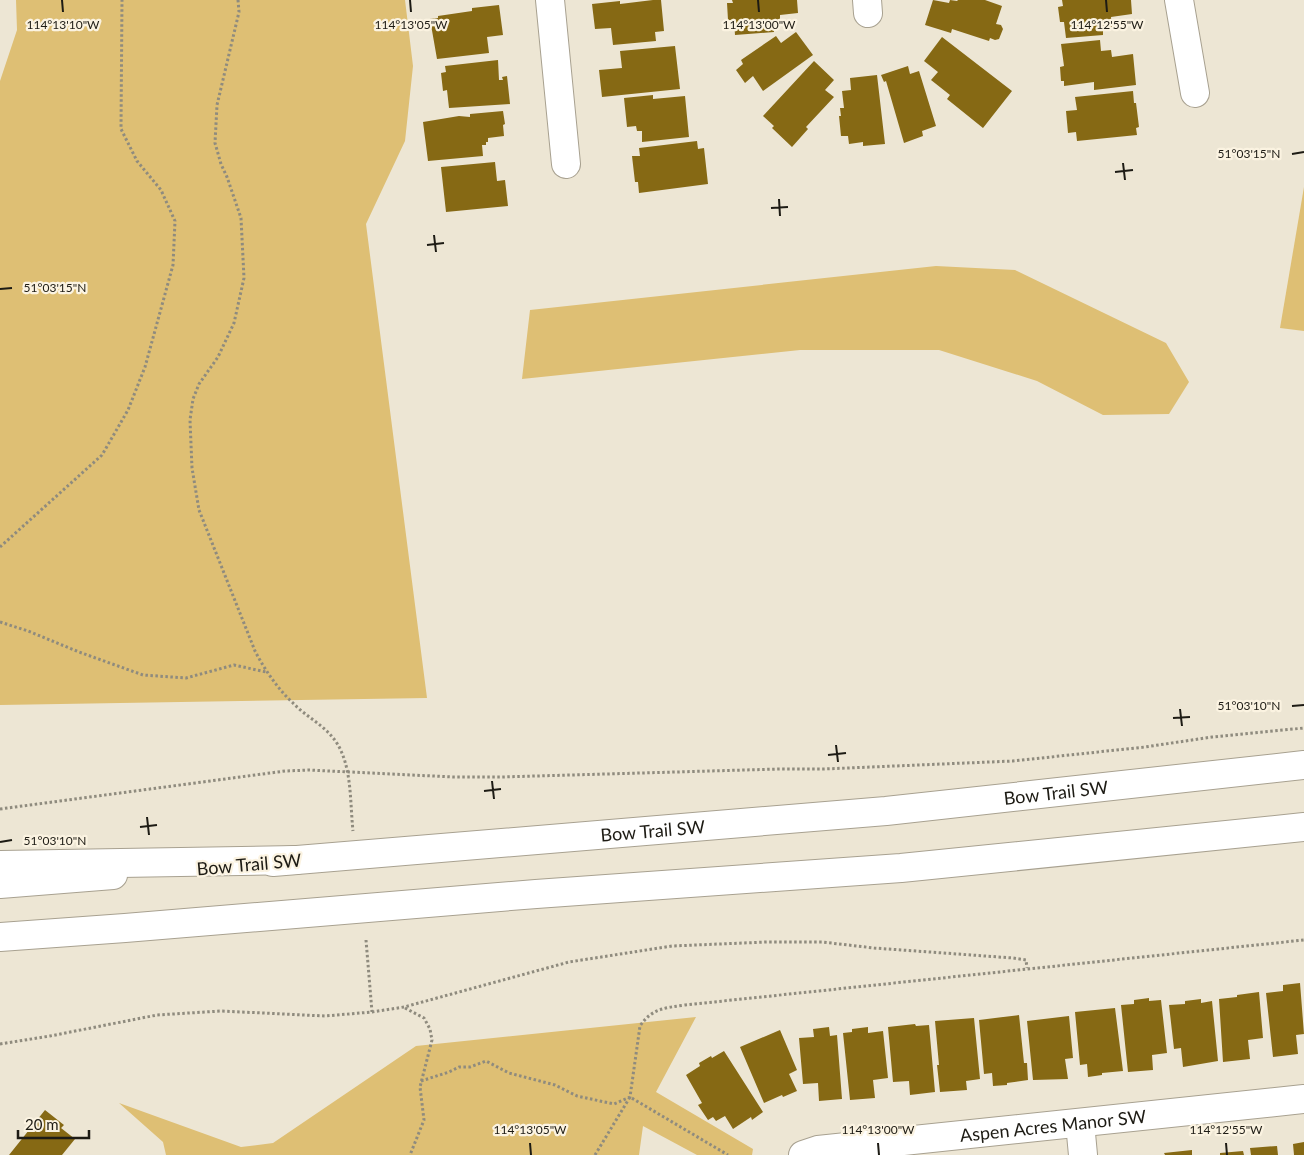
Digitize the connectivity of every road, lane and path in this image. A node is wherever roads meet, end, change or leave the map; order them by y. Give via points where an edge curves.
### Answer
1 (122, 0) edge
2 (238, 0) edge
3 (550, 0) edge
4 (1179, 0) edge
5 (1195, 93) dead end
6 (566, 164) dead end
7 (0, 548) edge
8 (0, 622) edge
9 (266, 672) junction
10 (1304, 728) edge
11 (1304, 765) edge
12 (347, 771) junction
13 (0, 809) edge
14 (1304, 827) edge
15 (354, 831) dead end
16 (296, 860) junction
17 (0, 864) edge
18 (0, 884) edge
19 (0, 937) edge
20 (366, 940) dead end
21 (1304, 940) edge
22 (1027, 968) junction
23 (404, 1007) junction
24 (372, 1012) junction
25 (0, 1044) edge
26 (421, 1081) junction
27 (630, 1097) junction
28 (1304, 1099) edge
29 (1080, 1123) junction
30 (410, 1155) edge
31 (595, 1155) edge
32 (728, 1155) edge
33 (803, 1155) edge
34 (1083, 1155) edge

1 - 7 path via 121,130 137,161 161,190 175,221 173,265 145,368 128,410 102,455
2 - 9 path via 239,12 217,105 215,143 220,164 238,204 244,278 234,323 218,357 199,384 190,420 192,468 199,510
3 - 6 main road
4 - 5 main road
8 - 9 path via 143,675 186,678 234,665
9 - 12 path via 293,704 326,730 338,745
10 - 12 path via 1013,761 501,777
11 - 16 main road, Bow Trail SW via 886,811
12 - 13 path via 285,772
12 - 15 path
14 - 19 main road via 901,868
16 - 17 main road
16 - 18 main road, Bow Trail SW
20 - 24 path
21 - 22 path
22 - 23 path via 1026,960 1013,958 822,942 672,946 569,962
22 - 27 path via 659,1009 646,1017 640,1026
23 - 24 path
23 - 26 path via 424,1018 430,1030 432,1040
24 - 25 path via 325,1016 221,1011 157,1015
26 - 27 path via 459,1066 470,1067 486,1061 509,1073 555,1085 577,1096 614,1104
26 - 30 path via 424,1120
27 - 31 path
27 - 32 path
28 - 29 main road, Aspen Acres Manor SW
29 - 33 main road, Aspen Acres Manor SW via 818,1150
29 - 34 main road

